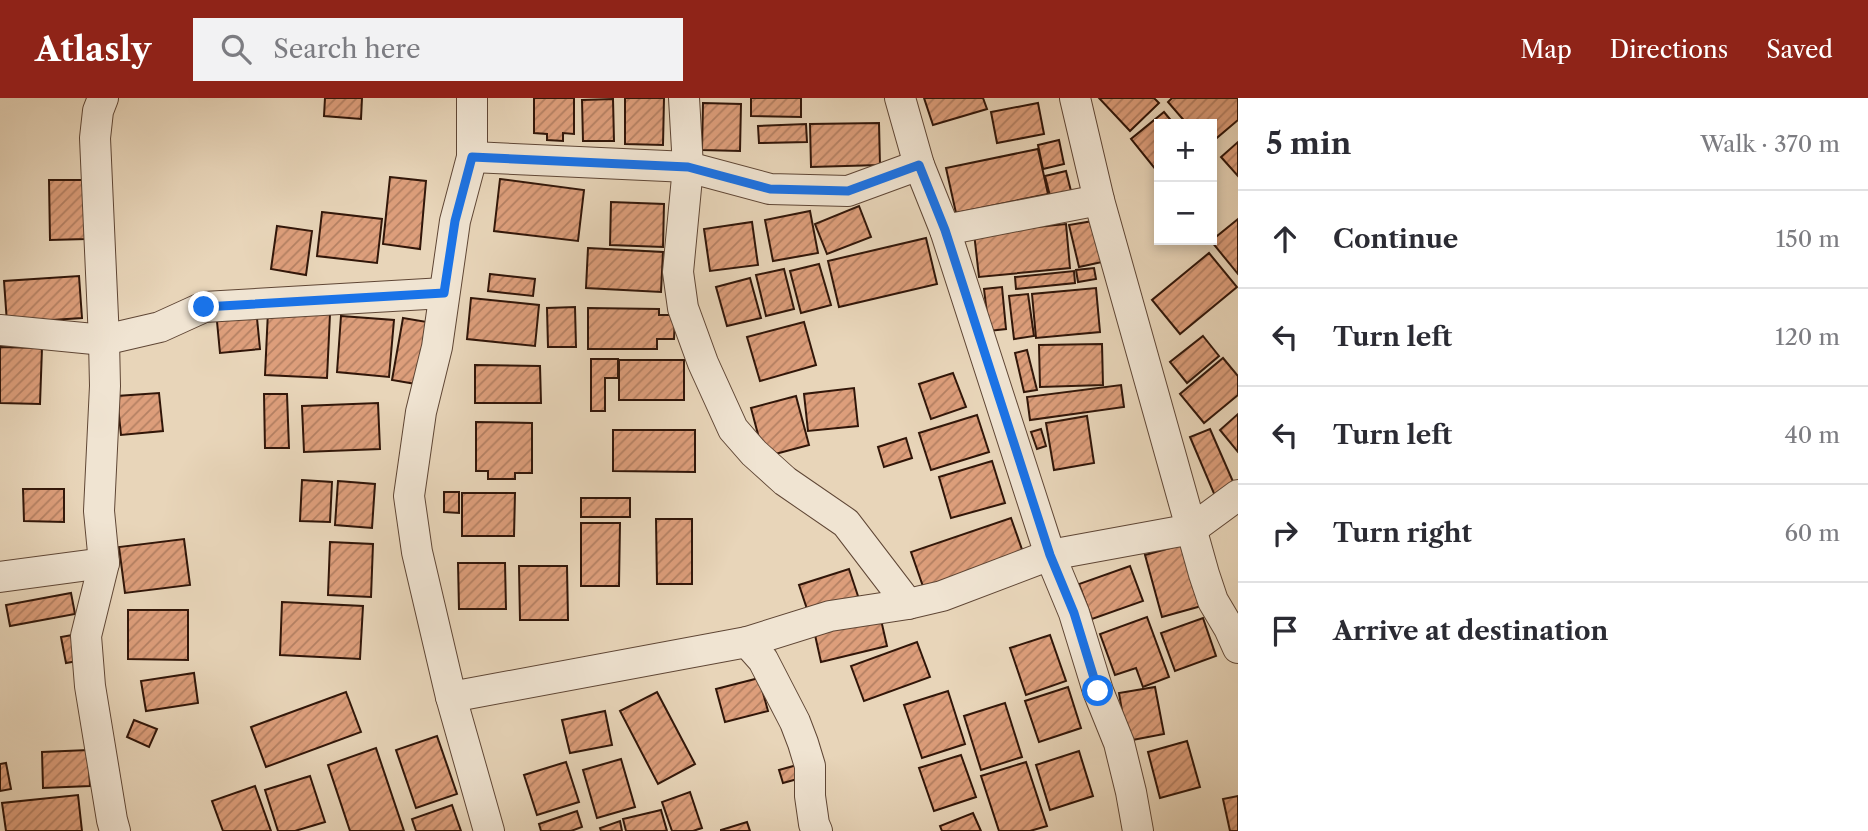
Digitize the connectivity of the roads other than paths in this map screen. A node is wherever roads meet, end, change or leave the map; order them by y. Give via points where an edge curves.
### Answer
1 (103, 98) edge
2 (472, 98) edge
3 (684, 98) edge
4 (901, 98) edge
5 (1075, 98) edge
6 (472, 157) junction
7 (919, 165) junction
8 (688, 167) junction
9 (1099, 200) junction
10 (945, 230) junction
11 (444, 293) junction
12 (0, 330) edge
13 (104, 341) junction
14 (1238, 495) edge
15 (1192, 529) junction
16 (1050, 555) junction
17 (104, 563) junction
18 (0, 577) edge
19 (908, 604) junction
20 (747, 642) junction
21 (1238, 648) edge
22 (451, 697) junction
23 (116, 831) edge
24 (489, 831) edge
25 (817, 831) edge
26 (1138, 831) edge

1 - 13 street via 95,138
2 - 6 street
3 - 8 street
4 - 7 street
5 - 9 street
6 - 8 street
6 - 11 street via 455,221
7 - 8 street via 848,191 770,189
7 - 10 street
8 - 19 street via 678,272 683,307 733,429 785,481 846,523
9 - 10 street
9 - 15 street
10 - 16 street
11 - 13 street via 204,307 160,327
11 - 22 street via 409,496 417,552
12 - 13 street
13 - 17 street via 99,511
14 - 15 street
15 - 16 street
15 - 21 street via 1213,601
16 - 19 street via 942,596
16 - 26 street via 1119,743
17 - 18 street
17 - 23 street via 86,635 90,686
19 - 20 street via 830,616
20 - 22 street
20 - 25 street via 763,660 799,733 810,766
22 - 24 street

